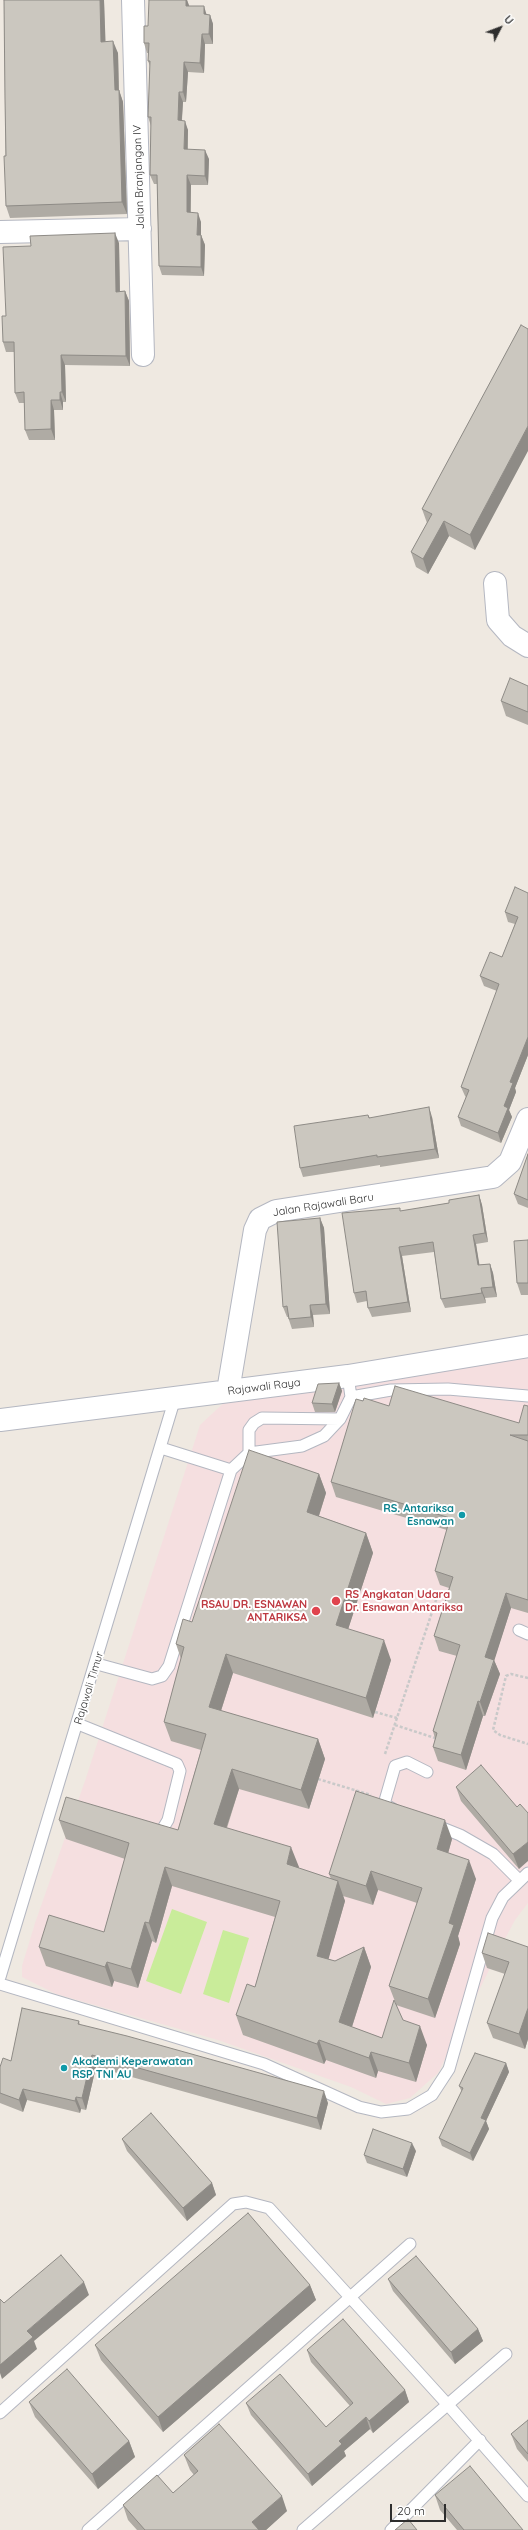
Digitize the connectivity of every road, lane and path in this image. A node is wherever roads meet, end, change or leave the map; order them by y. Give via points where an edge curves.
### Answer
1 (133, 0) edge
2 (140, 229) junction
3 (0, 232) edge
4 (143, 355) dead end
5 (495, 583) dead end
6 (528, 646) edge
7 (528, 1119) edge
8 (528, 1346) edge
9 (350, 1386) junction
10 (228, 1391) junction
11 (528, 1396) edge
12 (175, 1398) junction
13 (340, 1419) junction
14 (0, 1420) edge
15 (161, 1448) junction
16 (249, 1453) junction
17 (231, 1470) junction
18 (439, 1591) dead end
19 (97, 1664) junction
20 (528, 1678) edge
21 (375, 1712) dead end
22 (398, 1718) junction
23 (78, 1724) junction
24 (395, 1725) junction
25 (438, 1739) edge
26 (528, 1744) edge
27 (383, 1760) dead end
28 (427, 1772) dead end
29 (318, 1779) dead end
30 (374, 1788) dead end
31 (372, 1795) junction
32 (370, 1800) edge
33 (385, 1801) junction
34 (402, 1813) edge
35 (423, 1821) edge
36 (138, 1829) edge
37 (524, 1876) edge
38 (0, 1977) edge
39 (0, 1984) edge
40 (410, 2244) dead end
41 (351, 2296) junction
42 (506, 2354) dead end
43 (448, 2405) junction
44 (0, 2413) edge
45 (480, 2440) junction
46 (528, 2496) edge
47 (88, 2530) edge
48 (303, 2530) edge
49 (391, 2530) edge

1 - 2 street, Jalan Branjangan IV
2 - 3 street
2 - 4 street, Jalan Branjangan IV
5 - 6 street via 498,620 512,636
7 - 10 street, Jalan Rajawali Baru via 510,1162 492,1177 264,1215 255,1230
8 - 9 street, Rajawali Raya
9 - 10 street, Rajawali Raya
9 - 11 lane via 391,1390 448,1389
9 - 13 lane
10 - 12 street, Rajawali Raya
12 - 14 street, Rajawali Raya
12 - 15 lane, Rajawali Timur
13 - 16 lane via 324,1436 307,1444
13 - 16 lane via 262,1418 249,1430
15 - 17 lane
15 - 19 lane, Rajawali Timur
16 - 17 lane
17 - 19 lane via 167,1671 162,1676 152,1679
18 - 22 path
19 - 23 lane, Rajawali Timur
20 - 26 path via 511,1674 506,1676 493,1730 500,1735
21 - 22 path
22 - 24 path
23 - 36 lane via 178,1764 180,1772 168,1820 162,1830 153,1834
23 - 38 lane, Rajawali Timur via 58,1804
24 - 25 path
24 - 27 path
28 - 33 lane via 406,1762 395,1766
29 - 31 path
30 - 31 path
31 - 32 path
31 - 33 path
33 - 34 lane via 387,1807
35 - 37 lane via 460,1834
37 - 39 lane via 503,1897 492,1918 449,2069 432,2095 408,2109 381,2112 359,2107 264,2064
40 - 41 lane
41 - 43 lane
41 - 44 lane via 269,2208 246,2202 233,2204
41 - 47 lane
42 - 43 lane
43 - 45 lane
43 - 48 lane
45 - 46 lane
45 - 49 lane

